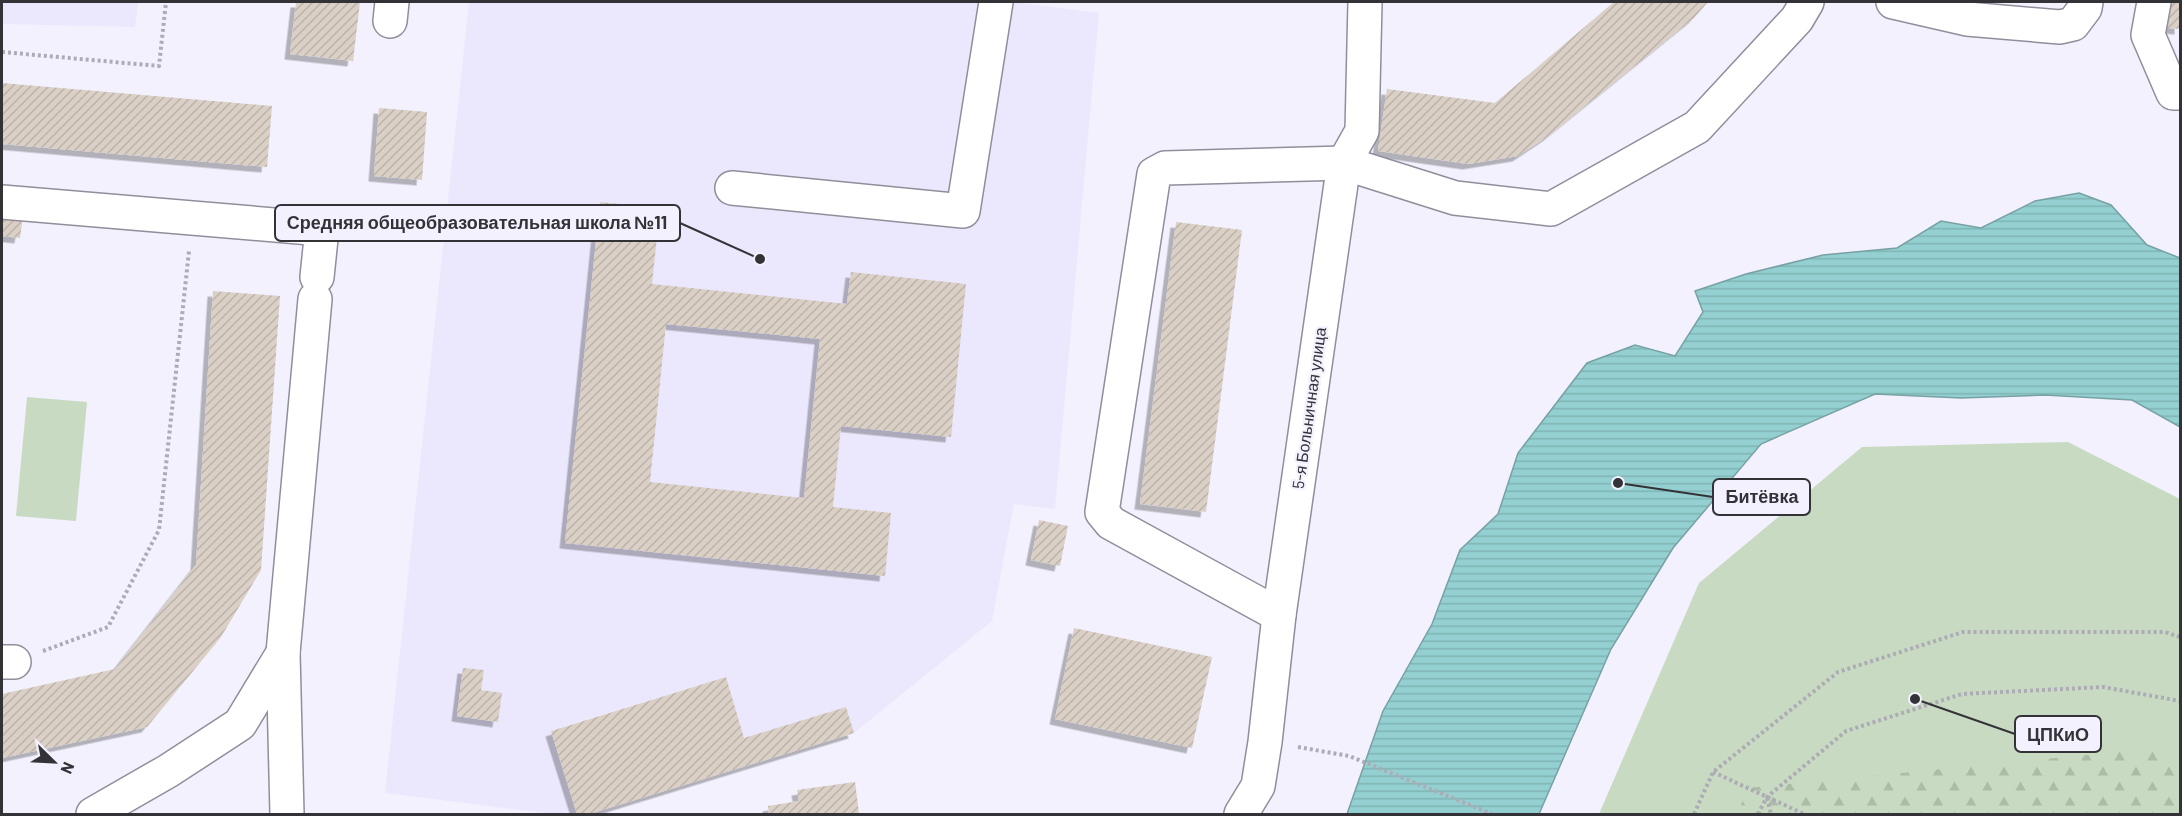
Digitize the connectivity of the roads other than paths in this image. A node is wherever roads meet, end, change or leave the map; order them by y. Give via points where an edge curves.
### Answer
1 (996, 2) edge
2 (1365, 2) edge
3 (1807, 2) edge
4 (1893, 2) edge
5 (2086, 2) edge
6 (2154, 2) edge
7 (2181, 93) edge
8 (1344, 163) junction
9 (732, 188) dead end
10 (2, 202) edge
11 (1279, 615) junction
12 (283, 653) junction
13 (93, 814) edge
14 (287, 814) edge
15 (1241, 814) edge

1 - 9 street via 963,211
2 - 8 street, 5-я Больничная улица via 1362,131
3 - 8 street via 1797,19 1697,127 1551,209 1455,198
4 - 5 street via 1968,19 2060,27 2073,24
6 - 7 street via 2148,35 2173,93
8 - 11 street, 5-я Больничная улица
8 - 11 street via 1166,168 1154,174 1102,512 1111,524
10 - 12 street via 322,229
11 - 15 street, 5-я Больничная улица via 1258,786
12 - 13 street via 240,724
12 - 14 street

